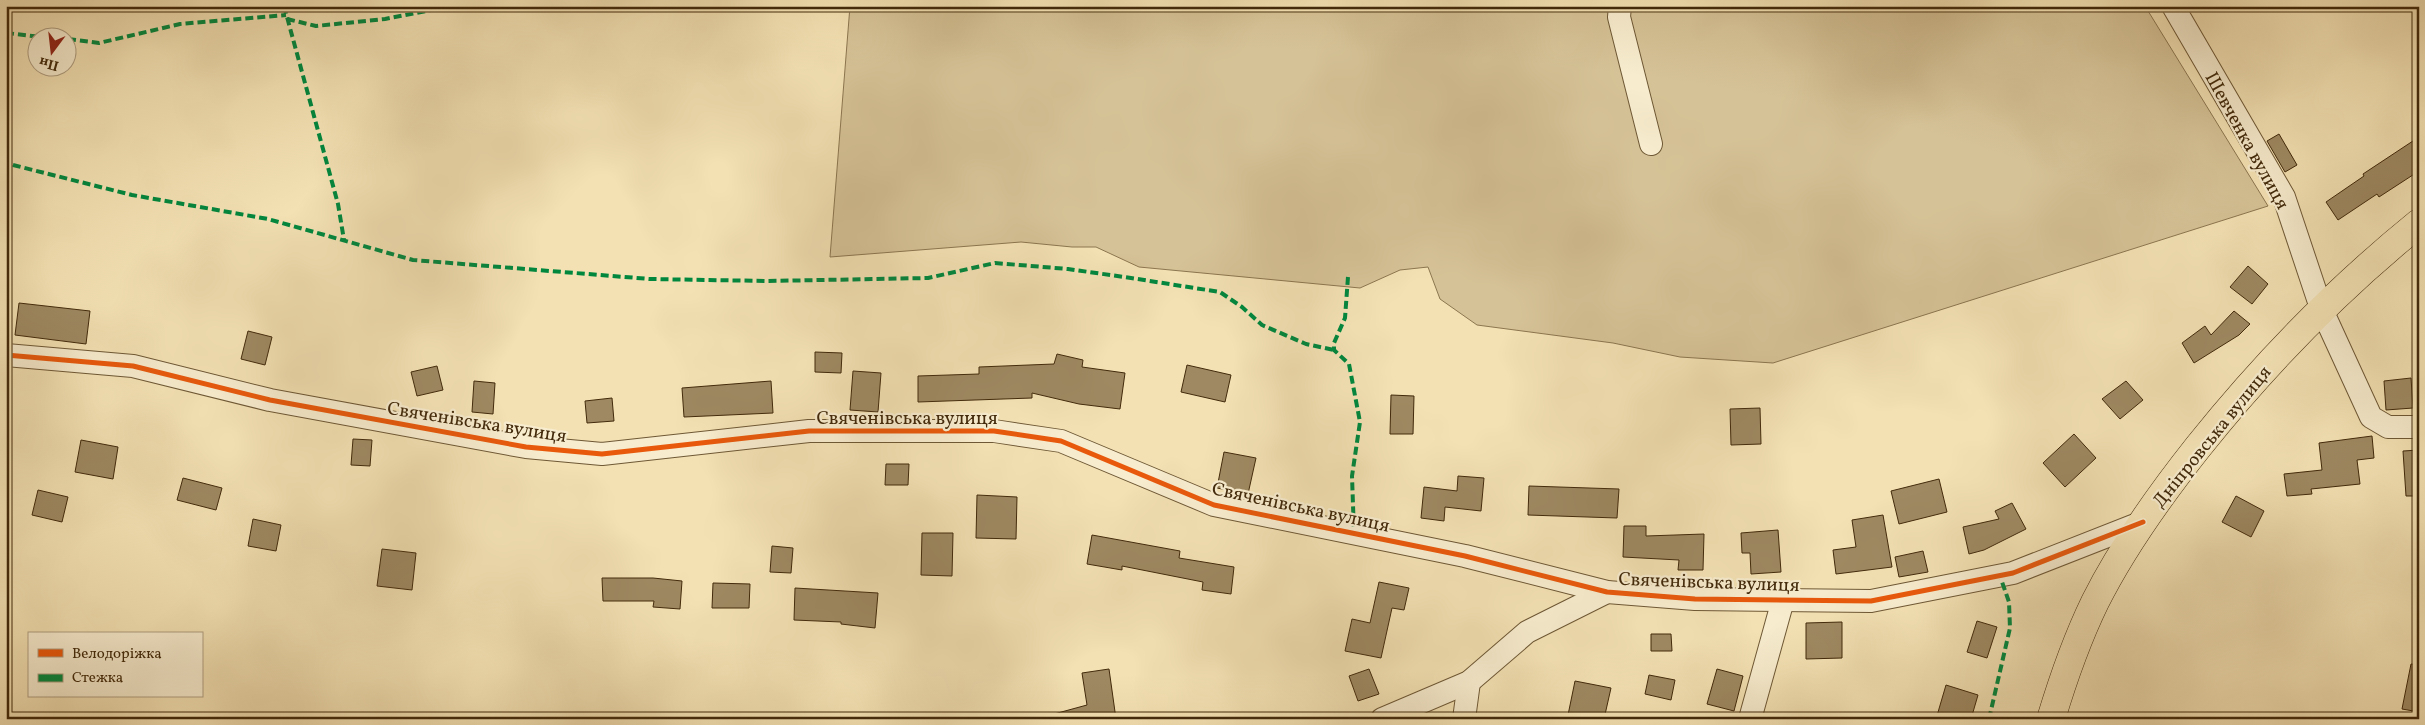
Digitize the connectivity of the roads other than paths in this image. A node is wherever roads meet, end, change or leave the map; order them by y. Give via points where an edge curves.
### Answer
1 (1620, 6) edge
2 (2173, 6) edge
3 (1651, 144) dead end
4 (2419, 224) edge
5 (2321, 308) junction
6 (6, 355) edge
7 (2419, 427) edge
8 (2143, 522) junction
9 (1607, 592) junction
10 (1783, 600) junction
11 (1469, 682) junction
12 (2058, 717) edge
13 (1382, 719) edge
14 (1464, 719) edge
15 (1750, 719) edge

1 - 3 street via 1619,17
2 - 5 street, Шевченка вулиця via 2284,197
4 - 5 highway, Дніпровська вулиця
5 - 7 street, Шевченка вулиця via 2371,417 2388,428
5 - 8 highway, Дніпровська вулиця via 2224,415
6 - 9 street, Свяченівська вулиця via 133,366 300,406 526,448 602,454 809,431 994,431 1061,441 1214,505 1465,556
8 - 10 street, Свяченівська вулиця via 2013,573 1871,601
8 - 12 highway, Дніпровська вулиця via 2095,602 2069,663
9 - 10 street, Свяченівська вулиця via 1695,599
9 - 11 street via 1527,632
10 - 15 street
11 - 13 street
11 - 14 street

